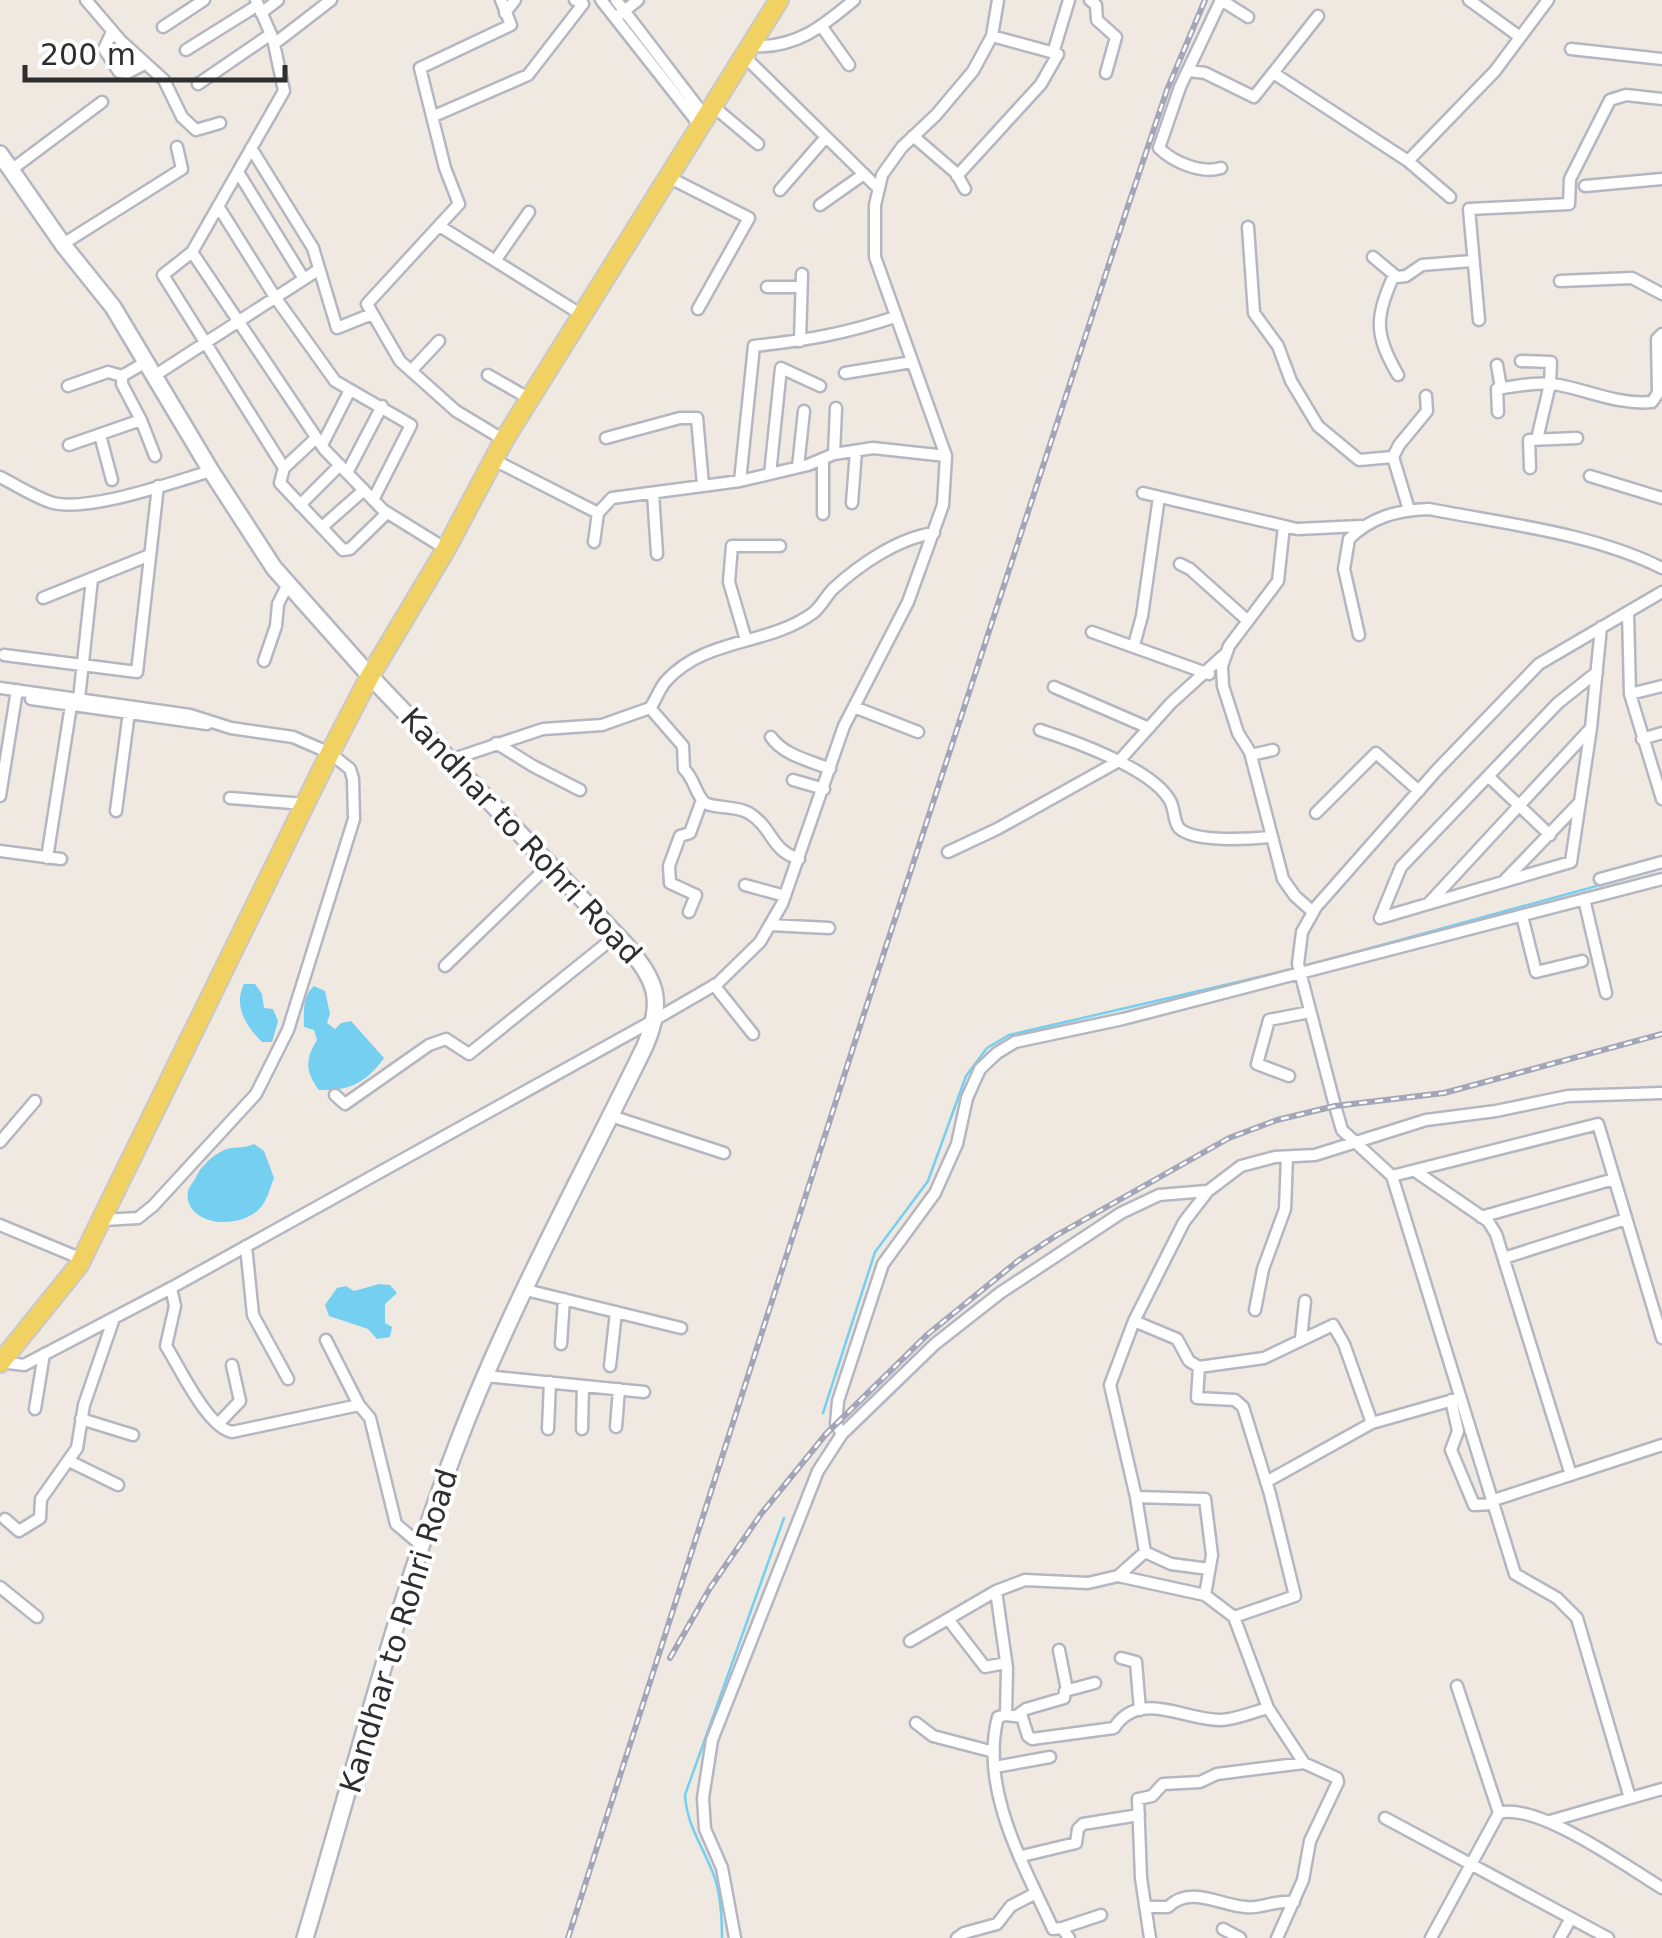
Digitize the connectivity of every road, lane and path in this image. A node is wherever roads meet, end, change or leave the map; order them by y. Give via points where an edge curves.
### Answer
1 (86, 0) edge
2 (204, 0) edge
3 (278, 0) edge
4 (331, 0) edge
5 (500, 0) edge
6 (515, 0) edge
7 (574, 0) edge
8 (601, 0) edge
9 (616, 0) edge
10 (638, 0) edge
11 (780, 0) edge
12 (854, 0) edge
13 (998, 0) edge
14 (1069, 0) edge
15 (1090, 0) edge
16 (1221, 0) edge
17 (1469, 0) edge
18 (1548, 0) edge
19 (258, 6) edge
20 (505, 13) junction
21 (620, 15) junction
22 (1318, 16) dead end
23 (1248, 18) dead end
24 (162, 27) dead end
25 (822, 27) junction
26 (112, 32) junction
27 (992, 36) junction
28 (1520, 38) junction
29 (272, 39) junction
30 (1571, 49) dead end
31 (186, 50) dead end
32 (748, 52) junction
33 (1053, 53) junction
34 (1662, 59) edge
35 (144, 64) junction
36 (849, 65) dead end
37 (1189, 70) junction
38 (1106, 73) dead end
39 (1278, 76) dead end
40 (198, 84) dead end
41 (1662, 99) edge
42 (102, 102) dead end
43 (434, 116) junction
44 (707, 118) junction
45 (220, 123) dead end
46 (914, 136) junction
47 (826, 137) junction
48 (758, 144) dead end
49 (177, 147) dead end
50 (251, 148) junction
51 (0, 154) edge
52 (1408, 162) junction
53 (1221, 168) dead end
54 (12, 170) junction
55 (238, 172) junction
56 (864, 174) junction
57 (957, 176) junction
58 (670, 178) junction
59 (1662, 179) edge
60 (1586, 186) dead end
61 (965, 188) dead end
62 (878, 189) junction
63 (780, 190) dead end
64 (1450, 197) dead end
65 (820, 205) dead end
66 (218, 206) junction
67 (529, 212) dead end
68 (1248, 226) dead end
69 (441, 227) junction
70 (63, 244) junction
71 (192, 252) junction
72 (1373, 257) dead end
73 (494, 261) junction
74 (1472, 261) junction
75 (318, 270) junction
76 (802, 274) dead end
77 (1394, 275) junction
78 (304, 279) junction
79 (1560, 281) dead end
80 (768, 287) dead end
81 (802, 287) junction
82 (1662, 294) edge
83 (275, 297) junction
84 (698, 309) dead end
85 (372, 314) junction
86 (582, 315) junction
87 (896, 317) junction
88 (1479, 320) dead end
89 (237, 321) junction
90 (1662, 334) edge
91 (207, 341) junction
92 (439, 341) dead end
93 (800, 341) junction
94 (912, 362) junction
95 (1521, 362) dead end
96 (1660, 364) edge
97 (1497, 365) dead end
98 (150, 369) junction
99 (411, 371) junction
100 (846, 373) dead end
101 (488, 375) dead end
102 (1398, 375) dead end
103 (122, 376) junction
104 (1550, 384) junction
105 (68, 386) dead end
106 (820, 386) dead end
107 (1501, 388) junction
108 (350, 390) junction
109 (1426, 396) dead end
110 (530, 399) junction
111 (382, 406) junction
112 (836, 408) dead end
113 (804, 411) dead end
114 (1498, 412) dead end
115 (140, 420) junction
116 (100, 436) junction
117 (606, 438) dead end
118 (1577, 438) dead end
119 (1537, 439) junction
120 (504, 440) junction
121 (318, 442) junction
122 (69, 445) dead end
123 (856, 451) junction
124 (156, 456) dead end
125 (829, 456) junction
126 (946, 456) junction
127 (1393, 457) junction
128 (494, 460) junction
129 (798, 467) junction
130 (284, 468) junction
131 (1530, 468) dead end
132 (343, 469) junction
133 (211, 471) junction
134 (770, 474) junction
135 (1590, 476) dead end
136 (0, 478) edge
137 (112, 480) dead end
138 (740, 481) junction
139 (703, 485) junction
140 (158, 486) junction
141 (364, 490) junction
142 (654, 493) junction
143 (1143, 494) dead end
144 (1159, 497) junction
145 (1662, 498) edge
146 (373, 500) junction
147 (852, 503) dead end
148 (300, 505) junction
149 (1409, 510) junction
150 (598, 512) junction
151 (388, 513) junction
152 (823, 514) dead end
153 (1284, 526) junction
154 (1361, 526) junction
155 (322, 527) junction
156 (934, 533) junction
157 (594, 542) dead end
158 (780, 546) dead end
159 (446, 549) junction
160 (657, 554) dead end
161 (150, 555) junction
162 (1180, 564) dead end
163 (1662, 568) edge
164 (92, 579) junction
165 (288, 584) junction
166 (1662, 592) edge
167 (43, 598) dead end
168 (1628, 612) junction
169 (1248, 621) junction
170 (1601, 627) junction
171 (1092, 632) dead end
172 (1359, 635) dead end
173 (746, 640) junction
174 (1134, 645) junction
175 (4, 655) dead end
176 (1224, 655) junction
177 (264, 661) dead end
178 (83, 665) junction
179 (1203, 672) junction
180 (1597, 672) junction
181 (370, 676) junction
182 (1221, 678) junction
183 (1662, 686) edge
184 (1054, 687) dead end
185 (0, 691) edge
186 (17, 693) junction
187 (1630, 694) junction
188 (74, 700) junction
189 (854, 707) junction
190 (650, 708) junction
191 (129, 710) junction
192 (1149, 728) junction
193 (1591, 728) junction
194 (1040, 730) dead end
195 (918, 732) dead end
196 (1662, 733) edge
197 (772, 736) dead end
198 (1642, 739) junction
199 (496, 743) junction
200 (1273, 750) dead end
201 (330, 753) junction
202 (1250, 756) junction
203 (450, 760) junction
204 (1119, 762) junction
205 (830, 769) junction
206 (1658, 775) edge
207 (1488, 776) junction
208 (793, 780) dead end
209 (824, 789) junction
210 (580, 790) dead end
211 (1420, 791) junction
212 (0, 796) edge
213 (230, 798) dead end
214 (702, 800) junction
215 (1662, 800) edge
216 (1580, 802) junction
217 (305, 804) junction
218 (1520, 804) junction
219 (116, 812) dead end
220 (1316, 813) dead end
221 (1550, 835) junction
222 (1270, 836) junction
223 (0, 851) edge
224 (948, 852) dead end
225 (47, 858) junction
226 (61, 859) dead end
227 (798, 859) junction
228 (1662, 862) edge
229 (550, 864) junction
230 (1600, 878) dead end
231 (1662, 878) edge
232 (1503, 882) junction
233 (745, 885) dead end
234 (785, 896) junction
235 (1584, 899) junction
236 (1427, 904) junction
237 (689, 912) dead end
238 (1313, 912) junction
239 (1522, 916) junction
240 (770, 925) junction
241 (829, 928) dead end
242 (616, 935) junction
243 (1582, 961) dead end
244 (445, 966) dead end
245 (1299, 969) junction
246 (714, 985) junction
247 (1606, 994) dead end
248 (1310, 1012) junction
249 (656, 1019) junction
250 (754, 1034) dead end
251 (1289, 1076) dead end
252 (1662, 1094) edge
253 (335, 1095) dead end
254 (35, 1101) dead end
255 (611, 1116) junction
256 (0, 1142) edge
257 (1357, 1142) junction
258 (724, 1153) dead end
259 (1287, 1156) junction
260 (1415, 1171) junction
261 (1392, 1176) junction
262 (1614, 1178) junction
263 (1208, 1191) junction
264 (1481, 1217) junction
265 (1626, 1218) junction
266 (103, 1220) junction
267 (0, 1225) edge
268 (246, 1246) junction
269 (1504, 1258) junction
270 (82, 1259) junction
271 (171, 1288) junction
272 (526, 1290) junction
273 (564, 1299) junction
274 (1305, 1301) dead end
275 (1255, 1310) dead end
276 (616, 1312) junction
277 (114, 1317) junction
278 (1134, 1321) junction
279 (680, 1328) dead end
280 (1662, 1338) edge
281 (1301, 1339) junction
282 (326, 1340) dead end
283 (561, 1344) dead end
284 (44, 1354) junction
285 (0, 1362) edge
286 (232, 1365) dead end
287 (610, 1366) dead end
288 (1200, 1367) junction
289 (486, 1376) junction
290 (288, 1380) dead end
291 (550, 1382) junction
292 (583, 1386) junction
293 (619, 1389) junction
294 (644, 1392) dead end
295 (1455, 1399) junction
296 (359, 1405) junction
297 (35, 1409) dead end
298 (82, 1419) junction
299 (219, 1423) junction
300 (1372, 1424) junction
301 (616, 1427) dead end
302 (548, 1429) dead end
303 (582, 1429) dead end
304 (842, 1434) junction
305 (133, 1435) dead end
306 (1662, 1445) edge
307 (69, 1462) junction
308 (1570, 1475) junction
309 (1266, 1482) junction
310 (118, 1485) dead end
311 (1136, 1496) junction
312 (1492, 1502) junction
313 (6, 1518) dead end
314 (422, 1546) junction
315 (1145, 1552) junction
316 (1174, 1564) junction
317 (1210, 1569) junction
318 (1118, 1576) junction
319 (0, 1587) edge
320 (1170, 1587) junction
321 (996, 1591) junction
322 (1205, 1594) junction
323 (1234, 1616) junction
324 (38, 1617) dead end
325 (948, 1619) junction
326 (910, 1640) dead end
327 (1059, 1650) dead end
328 (1121, 1658) dead end
329 (1006, 1663) junction
330 (1095, 1683) dead end
331 (1456, 1686) dead end
332 (1067, 1690) junction
333 (1268, 1708) junction
334 (1140, 1710) junction
335 (1012, 1714) junction
336 (916, 1723) dead end
337 (994, 1752) junction
338 (1050, 1757) dead end
339 (1304, 1763) junction
340 (995, 1766) junction
341 (1662, 1788) edge
342 (1630, 1798) junction
343 (1500, 1813) junction
344 (1139, 1815) junction
345 (1385, 1818) dead end
346 (1550, 1820) junction
347 (1022, 1856) junction
348 (1472, 1863) junction
349 (1662, 1888) edge
350 (1036, 1893) junction
351 (1294, 1902) junction
352 (1145, 1907) junction
353 (1101, 1915) dead end
354 (1571, 1918) junction
355 (1223, 1929) dead end
356 (1066, 1933) edge
357 (305, 1938) edge
358 (735, 1938) edge
359 (957, 1938) edge
360 (1150, 1938) edge
361 (1240, 1938) edge
362 (1277, 1938) edge
363 (1431, 1938) edge
364 (1560, 1938) edge
365 (1608, 1938) edge

1 - 26 street
2 - 24 street
3 - 19 street
4 - 29 street
5 - 20 street
6 - 20 street
7 - 43 street via 583,4 528,76
8 - 21 street
9 - 21 street
10 - 21 street
11 - 32 main road
12 - 25 street
13 - 27 street
14 - 33 street
15 - 38 street via 1116,37
16 - 23 street
16 - 37 street
17 - 28 street
18 - 28 street
19 - 29 street
19 - 31 street
20 - 43 street via 511,25 420,68
21 - 44 street
22 - 37 street via 1254,98
25 - 32 street via 788,45
25 - 36 street
26 - 35 street
26 - 35 street via 104,49 119,72
27 - 33 street
27 - 46 street via 973,71
28 - 52 street
29 - 40 street
29 - 50 street via 284,91
30 - 34 street
32 - 44 main road
32 - 47 street
33 - 57 street via 1058,54 1041,84
35 - 45 street via 164,80 193,127
37 - 53 street via 1160,152 1200,169
39 - 52 street
41 - 74 street via 1610,100 1570,179 1569,204 1468,209
42 - 54 street
43 - 69 street via 460,204
44 - 48 street
44 - 58 main road
46 - 57 street
46 - 62 street
47 - 56 street
47 - 63 street
49 - 70 street via 182,169
50 - 55 street
50 - 75 street via 312,248
51 - 54 street, Kandhar to Rohri Road
52 - 64 street
54 - 70 street, Kandhar to Rohri Road
55 - 66 street
55 - 78 street
56 - 62 street
56 - 65 street
57 - 61 street
58 - 84 street via 749,218
58 - 86 main road
59 - 60 street
62 - 87 street via 875,257
66 - 71 street
66 - 83 street
67 - 73 street
68 - 127 street via 1254,312 1318,426 1359,460
69 - 73 street
69 - 85 street via 367,304
70 - 98 street, Kandhar to Rohri Road
71 - 89 street
71 - 91 street via 163,276
72 - 77 street
73 - 86 street
74 - 77 street
74 - 88 street
75 - 78 street
75 - 85 street via 337,328
76 - 81 street
77 - 102 street via 1379,341
78 - 83 street
79 - 82 street via 1632,278
80 - 81 street
81 - 93 street
83 - 89 street
83 - 108 street via 335,380
85 - 99 street
86 - 110 main road
87 - 93 street
87 - 94 street
89 - 91 street
89 - 121 street
90 - 96 street
91 - 98 street
91 - 130 street
92 - 99 street
93 - 138 street via 754,346
94 - 100 street
94 - 126 street
95 - 104 street via 1551,362
96 - 104 street via 1652,402
97 - 107 street
98 - 103 street
98 - 133 street, Kandhar to Rohri Road
99 - 120 street via 456,411
101 - 110 street
103 - 105 street via 108,372
103 - 115 street
104 - 107 street
104 - 119 street
106 - 134 street via 782,368
107 - 114 street
108 - 111 street
108 - 121 street
109 - 127 street via 1427,411
110 - 120 main road
111 - 132 street
111 - 146 street via 410,425
112 - 125 street
113 - 129 street
115 - 116 street
115 - 124 street
116 - 122 street
116 - 137 street
117 - 139 street via 698,418
118 - 119 street
119 - 131 street via 1528,440
120 - 128 main road
121 - 130 street
121 - 132 street
123 - 125 street
123 - 126 street
123 - 147 street
125 - 129 street
125 - 152 street
126 - 156 street
127 - 149 street
128 - 150 street
128 - 159 main road
129 - 134 street
130 - 148 street via 280,483
132 - 141 street
132 - 148 street
133 - 140 street
133 - 165 street, Kandhar to Rohri Road
134 - 138 street
135 - 145 street
136 - 140 street via 53,503 85,503
138 - 139 street
139 - 142 street
140 - 161 street
141 - 146 street
141 - 155 street
142 - 150 street via 612,498
142 - 160 street
143 - 144 street
144 - 153 street
144 - 174 street
146 - 151 street
148 - 155 street
149 - 154 street
149 - 163 street via 1556,535
150 - 157 street
151 - 155 street via 346,550
151 - 159 street
153 - 154 street
153 - 169 street via 1278,581
154 - 172 street via 1348,539 1344,570
156 - 173 street via 916,535 876,558 813,613
156 - 189 street via 908,602
158 - 173 street via 732,546 729,582
159 - 181 main road
161 - 164 street
161 - 178 street via 136,672
162 - 169 street
164 - 167 street
164 - 178 street
165 - 177 street
165 - 181 street, Kandhar to Rohri Road
166 - 168 street
168 - 170 street
168 - 187 street
169 - 176 street
170 - 180 street
170 - 211 street via 1538,664
171 - 174 street
173 - 190 street via 701,653 665,682
174 - 179 street
175 - 178 street
176 - 179 street
176 - 182 street
178 - 188 street
179 - 182 street
179 - 192 street
180 - 193 street
180 - 207 street
181 - 201 main road
181 - 203 street, Kandhar to Rohri Road
182 - 202 street
183 - 187 street
184 - 192 street
185 - 186 street
186 - 188 street
186 - 212 street
187 - 198 street
188 - 191 street
188 - 225 street
189 - 195 street
189 - 205 street
190 - 199 street via 602,725 543,729
190 - 214 street via 684,746 684,769
191 - 201 street via 190,714 293,737
191 - 219 street
192 - 204 street
193 - 216 street
193 - 218 street
194 - 204 street
196 - 198 street
197 - 205 street via 790,752
198 - 206 street
199 - 203 street
199 - 210 street
200 - 202 street
201 - 217 main road
201 - 266 street via 350,769 354,819 274,1062 256,1094 153,1206 138,1218
202 - 222 street
203 - 229 street, Kandhar to Rohri Road
204 - 222 street via 1170,799 1182,830 1213,838
204 - 224 street
205 - 209 street
206 - 215 street
207 - 218 street
207 - 236 street via 1401,868 1380,918
208 - 209 street
209 - 227 street
211 - 220 street via 1376,753
211 - 238 street
213 - 217 street
214 - 227 street via 750,814 767,826 780,852
214 - 237 street via 669,866 670,883 696,896
216 - 221 street
216 - 232 street via 1571,862
217 - 266 main road
218 - 221 street
218 - 236 street
221 - 232 street
222 - 238 street via 1283,879
223 - 225 street
225 - 226 street
227 - 234 street
228 - 230 street
229 - 242 street, Kandhar to Rohri Road
229 - 244 street
231 - 235 street
232 - 236 street
233 - 234 street
234 - 240 street
235 - 239 street
235 - 247 street
238 - 245 street via 1302,932
239 - 243 street via 1536,972
239 - 245 street
240 - 241 street
240 - 246 street
242 - 249 street, Kandhar to Rohri Road via 646,969
242 - 253 street via 470,1054 446,1039 345,1104
245 - 248 street
245 - 304 street via 1015,1042 980,1070 935,1193 882,1264 838,1401
246 - 249 street
246 - 250 street
248 - 251 street via 1270,1020 1257,1064
248 - 257 street via 1342,1130
249 - 255 street, Kandhar to Rohri Road
249 - 268 street
252 - 257 street via 1568,1096 1426,1120
254 - 256 street
255 - 258 street
255 - 272 street, Kandhar to Rohri Road
257 - 259 street
257 - 261 street
259 - 263 street via 1241,1166
259 - 275 street via 1285,1209
260 - 261 street
260 - 262 street via 1598,1124
260 - 264 street
261 - 295 street
262 - 264 street
262 - 265 street
263 - 278 street via 1184,1222
263 - 304 street via 1158,1195 1000,1292
264 - 269 street
265 - 269 street
265 - 280 street
266 - 270 main road
267 - 270 street
268 - 271 street
268 - 290 street via 253,1315
269 - 308 street
270 - 285 main road
271 - 277 street
271 - 299 street via 166,1346 193,1396
272 - 273 street
272 - 289 street, Kandhar to Rohri Road
273 - 276 street
273 - 283 street
274 - 281 street
276 - 279 street
276 - 287 street
277 - 284 street
277 - 298 street
278 - 288 street via 1176,1339
278 - 311 street via 1110,1385
281 - 288 street via 1264,1358
281 - 300 street via 1333,1325 1339,1332
282 - 296 street
284 - 285 street via 24,1365
284 - 297 street
286 - 299 street via 240,1401
288 - 309 street via 1197,1398 1240,1402
289 - 291 street
289 - 314 street, Kandhar to Rohri Road
291 - 292 street
291 - 302 street
292 - 293 street
292 - 303 street
293 - 294 street
293 - 301 street
295 - 300 street
295 - 312 street
295 - 312 street via 1458,1431 1451,1450 1474,1505
296 - 299 street via 232,1432
296 - 314 street via 370,1418 396,1524
298 - 305 street
298 - 307 street
300 - 309 street
304 - 358 street via 818,1470 712,1740 704,1829 722,1868
306 - 308 street
307 - 310 street
307 - 313 street via 41,1498 40,1518 19,1532
308 - 312 street
309 - 323 street via 1295,1596
311 - 315 street
311 - 317 street via 1205,1499
312 - 342 street via 1515,1574 1577,1618
314 - 357 street, Kandhar to Rohri Road
315 - 316 street
315 - 318 street
316 - 317 street
316 - 320 street
317 - 322 street
318 - 320 street
318 - 321 street via 1088,1583 1026,1580
319 - 324 street
320 - 322 street
321 - 325 street
321 - 329 street
322 - 323 street
323 - 333 street
325 - 326 street
325 - 329 street via 985,1667
327 - 332 street
328 - 334 street via 1136,1662
329 - 335 street
330 - 332 street
331 - 343 street
332 - 335 street via 1064,1698
333 - 334 street via 1220,1720 1174,1709
333 - 339 street
334 - 335 street via 1128,1711 1114,1728 1032,1739
335 - 337 street via 997,1720
336 - 337 street via 934,1736
337 - 340 street
338 - 340 street
339 - 344 street via 1163,1784 1138,1799
339 - 351 street via 1338,1782 1310,1840
340 - 347 street
341 - 342 street
342 - 346 street
343 - 346 street
343 - 348 street
344 - 347 street via 1083,1824 1076,1843
344 - 352 street
345 - 348 street
346 - 349 street
347 - 350 street
348 - 354 street
348 - 363 street
350 - 356 street via 1053,1929
350 - 359 street via 1010,1906 997,1924
351 - 352 street via 1247,1908 1188,1896 1168,1907
351 - 362 street
352 - 360 street
353 - 356 street
354 - 364 street
354 - 365 street
355 - 361 street

